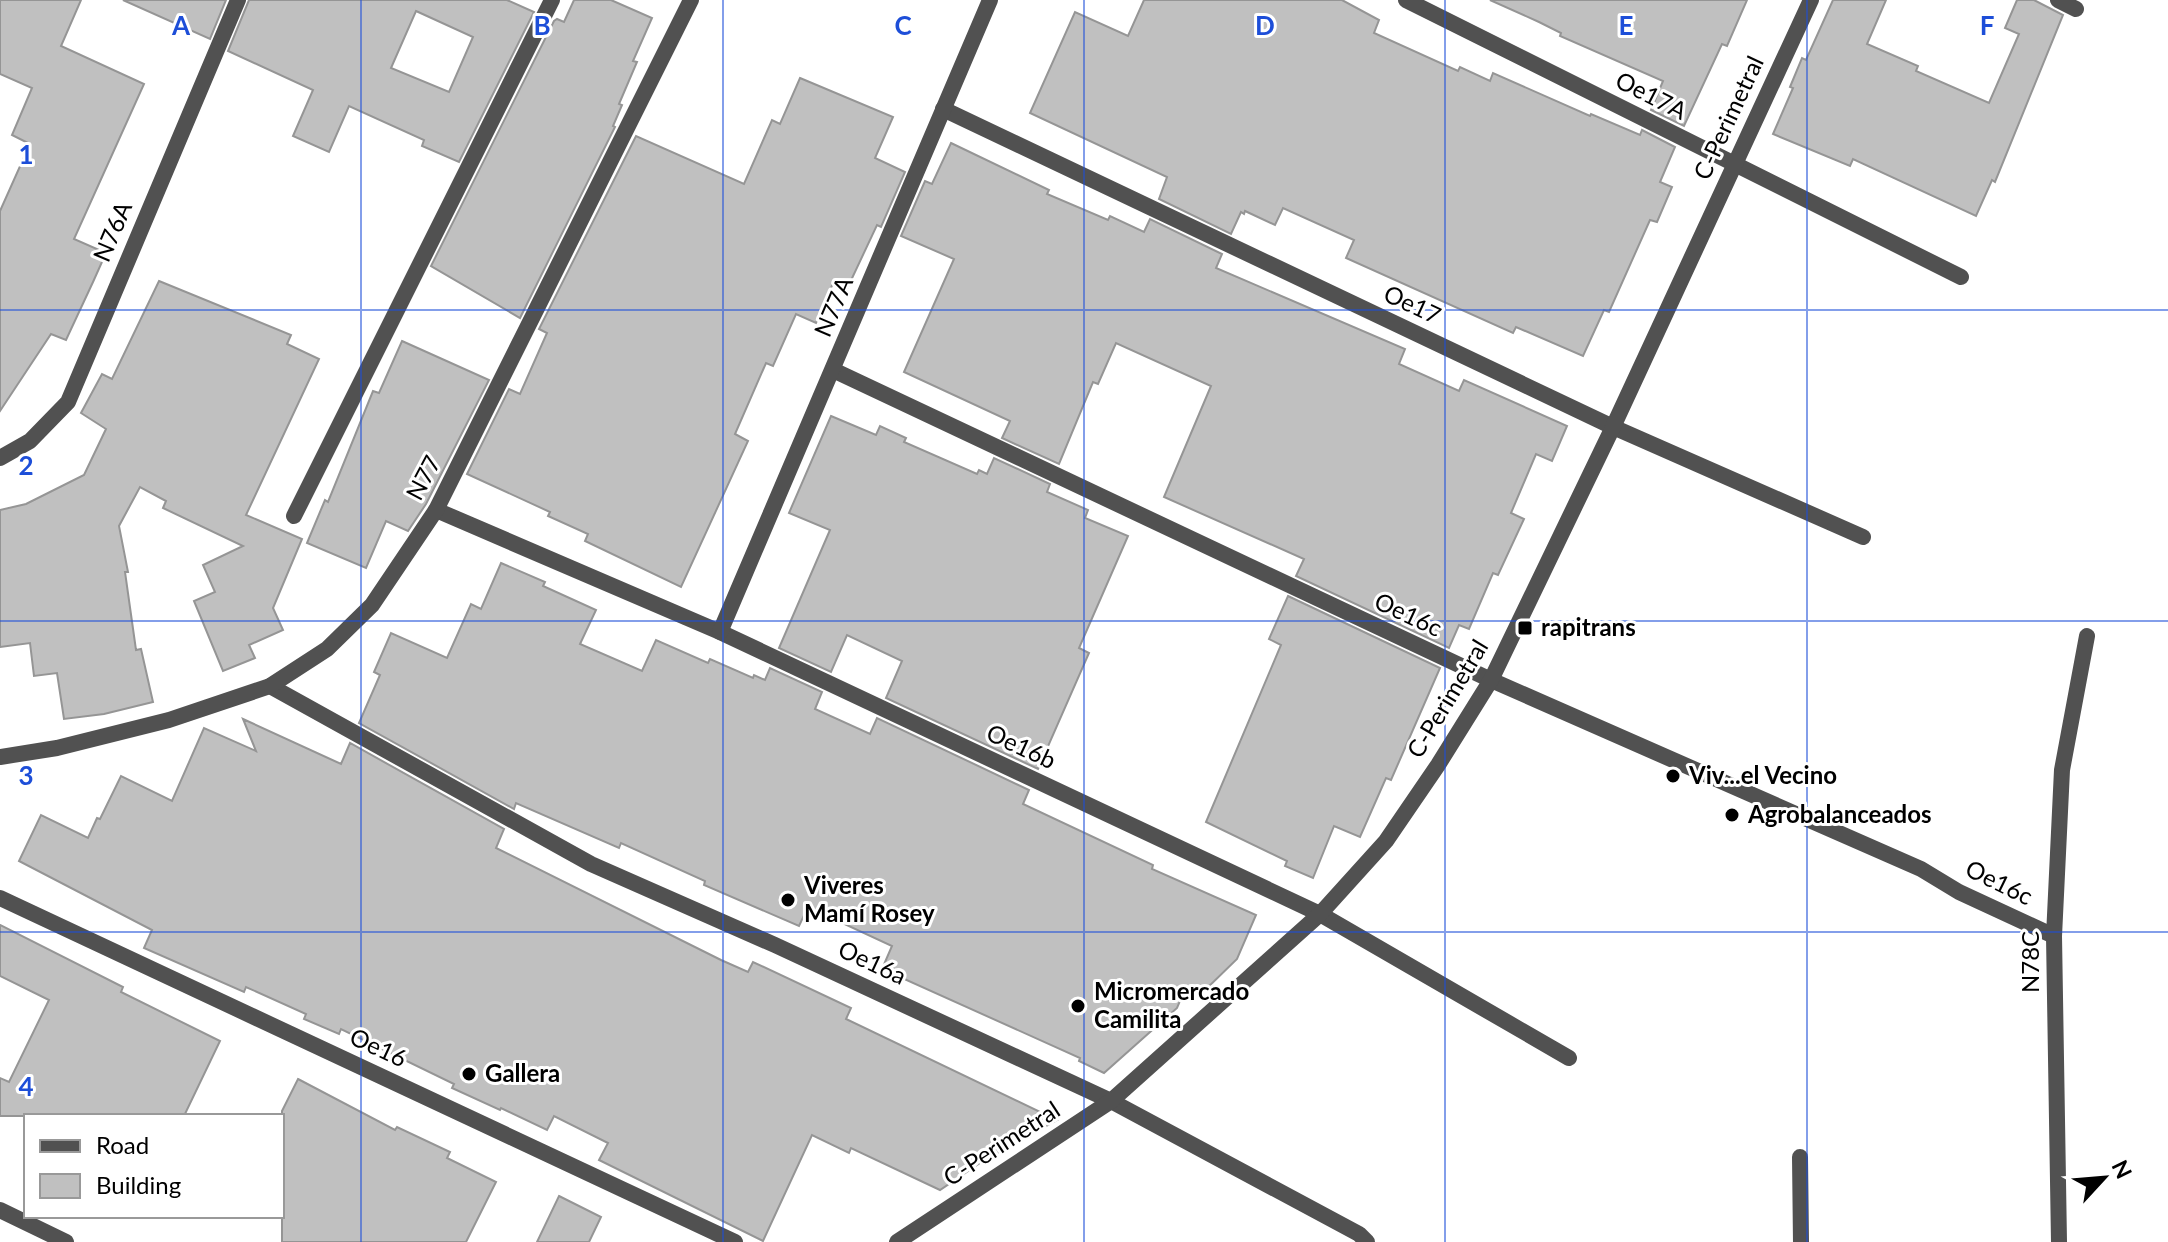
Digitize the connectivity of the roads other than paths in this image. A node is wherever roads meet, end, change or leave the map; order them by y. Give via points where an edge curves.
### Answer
1 (238, 0) edge
2 (552, 0) edge
3 (691, 0) edge
4 (990, 0) edge
5 (1406, 0) edge
6 (1811, 0) edge
7 (2058, 0) edge
8 (2076, 9) dead end
9 (943, 109) junction
10 (1734, 164) junction
11 (1961, 277) dead end
12 (833, 370) junction
13 (1613, 427) junction
14 (0, 458) edge
15 (436, 510) junction
16 (294, 516) dead end
17 (1863, 537) dead end
18 (720, 632) junction
19 (2087, 636) dead end
20 (1491, 680) junction
21 (270, 686) junction
22 (0, 757) edge
23 (0, 898) edge
24 (1320, 914) junction
25 (2054, 936) junction
26 (1569, 1058) dead end
27 (1111, 1101) junction
28 (1800, 1157) dead end
29 (0, 1210) edge
30 (66, 1242) edge
31 (735, 1242) edge
32 (897, 1242) edge
33 (1367, 1242) edge
34 (1801, 1242) edge
35 (2059, 1242) edge

1 - 14 street, N76A via 68,402 30,441
2 - 16 street
3 - 15 street, N77
4 - 9 street, N77A
5 - 10 street, Oe17A
6 - 10 street, C-Perimetral
7 - 8 street
9 - 12 street, N77A
9 - 13 street, Oe17
10 - 11 street, Oe17A
10 - 13 street, C-Perimetral
12 - 18 street, N77A
12 - 20 street, Oe16c
13 - 17 street, Oe17
13 - 20 street, C-Perimetral
15 - 18 street, Oe16b
15 - 21 street, N77 via 372,605 327,649
18 - 24 street, Oe16b
19 - 25 street, N78C via 2062,770
20 - 24 street, C-Perimetral via 1386,841
20 - 25 street, Oe16c via 1921,869
21 - 22 street, N77 via 169,720
21 - 27 street, Oe16a via 591,864
23 - 31 street, Oe16
24 - 26 street, Oe16b
24 - 27 street, C-Perimetral
25 - 35 street, N78C
27 - 32 street, C-Perimetral
27 - 33 street, Oe16a
28 - 34 street
29 - 30 street

